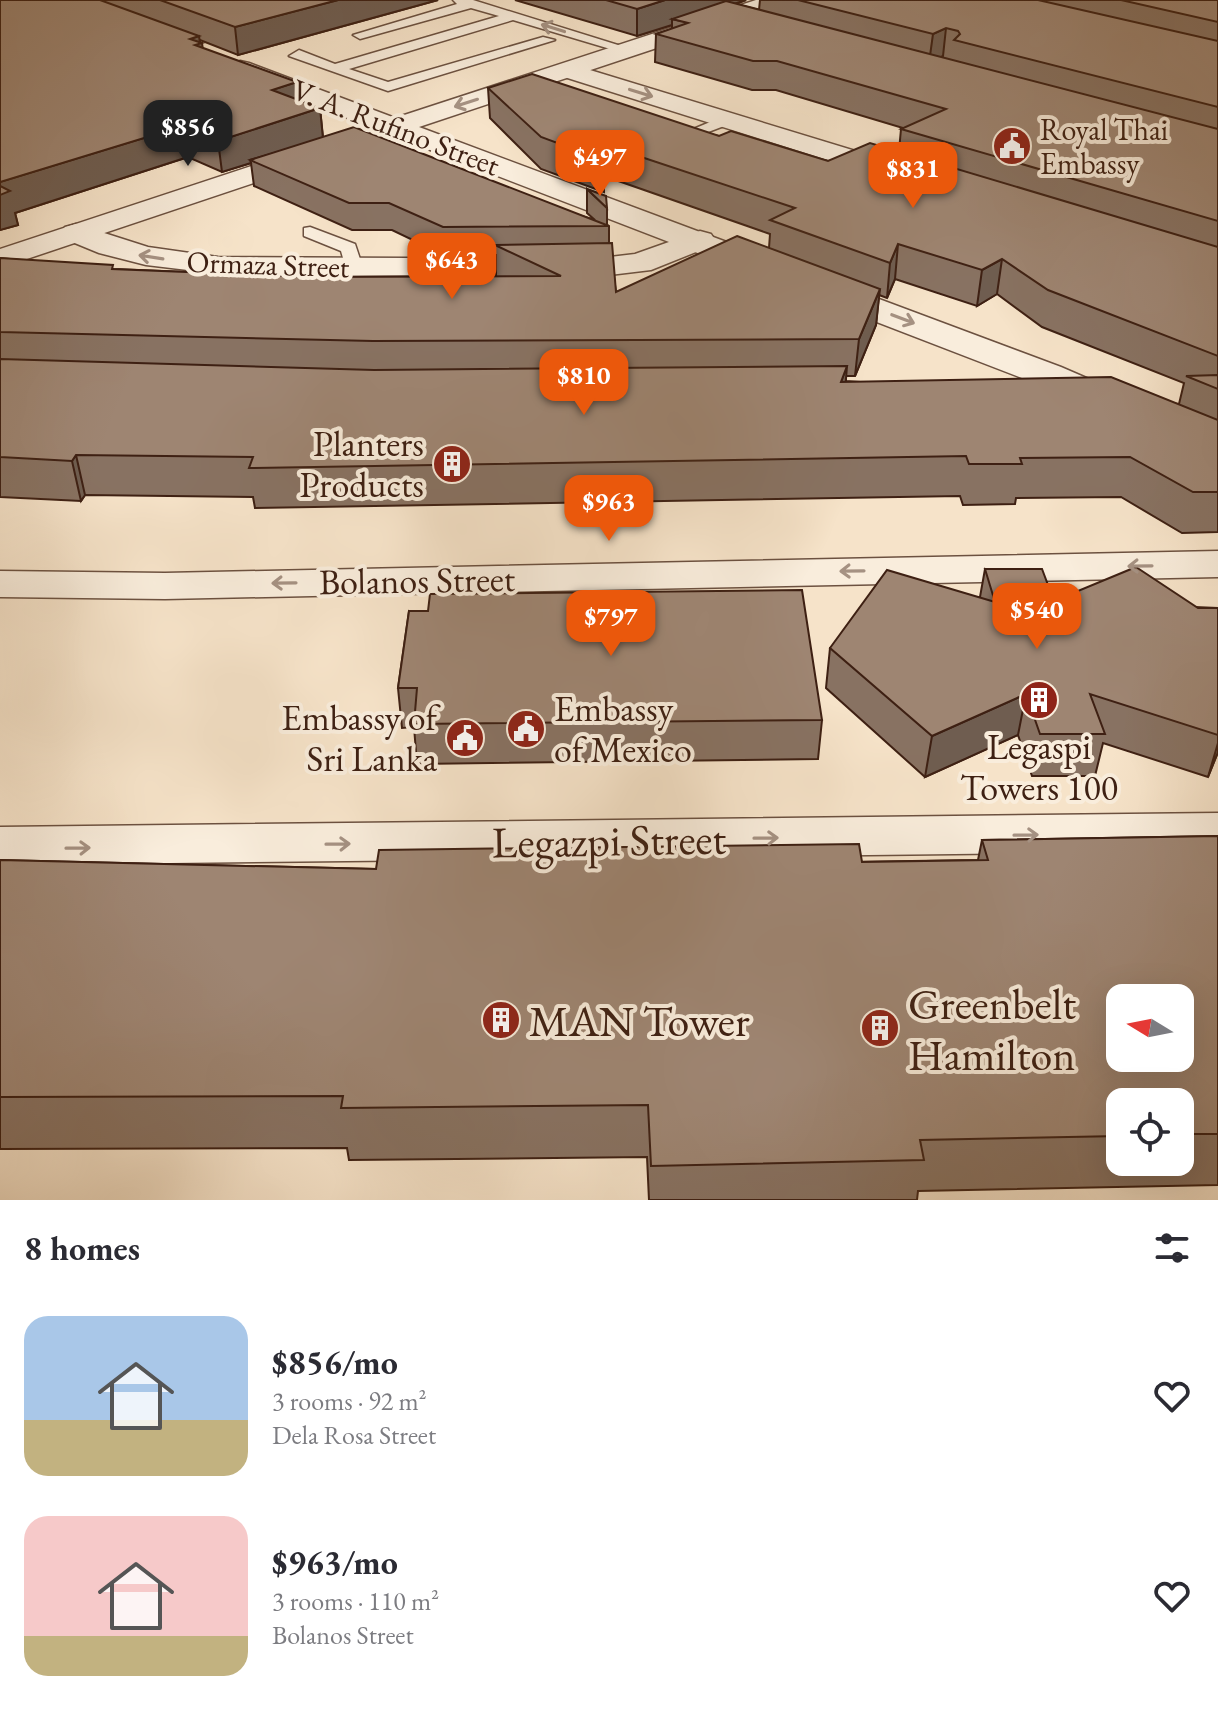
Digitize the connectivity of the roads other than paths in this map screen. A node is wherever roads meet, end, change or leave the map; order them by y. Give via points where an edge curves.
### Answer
1 (778, 0) edge
2 (464, 2) edge
3 (514, 16) junction
4 (724, 18) junction
5 (759, 28) edge
6 (360, 35) dead end
7 (548, 40) dead end
8 (627, 50) junction
9 (299, 54) edge
10 (213, 57) edge
11 (335, 69) junction
12 (567, 70) junction
13 (727, 120) junction
14 (392, 127) junction
15 (709, 143) edge
16 (922, 180) edge
17 (310, 232) dead end
18 (76, 233) junction
19 (700, 240) junction
20 (0, 259) edge
21 (354, 268) junction
22 (1048, 375) junction
23 (992, 388) edge
24 (1218, 449) edge
25 (1218, 564) edge
26 (0, 584) edge
27 (1218, 832) edge
28 (0, 846) edge

1 - 4 street
2 - 3 lane
2 - 6 lane
8 -> 3 lane
3 - 11 lane
4 - 5 street
4 - 8 street
7 - 11 lane via 397,87 380,87
8 - 12 street
9 - 11 lane
10 - 14 street, V. A. Rufino Street
12 -> 13 street
12 -> 14 street
13 - 15 lane via 681,133
13 - 16 street
14 - 18 street
14 - 19 street, V. A. Rufino Street
17 - 21 lane via 349,248
18 - 20 street
21 -> 18 street, Ormaza Street via 209,266 136,255
19 - 21 street, Ormaza Street via 640,263 593,268
19 -> 22 street, V. A. Rufino Street
22 - 23 street
22 - 24 street, V. A. Rufino Street
25 -> 26 street, Bolanos Street via 165,586
28 -> 27 street, Legazpi Street

